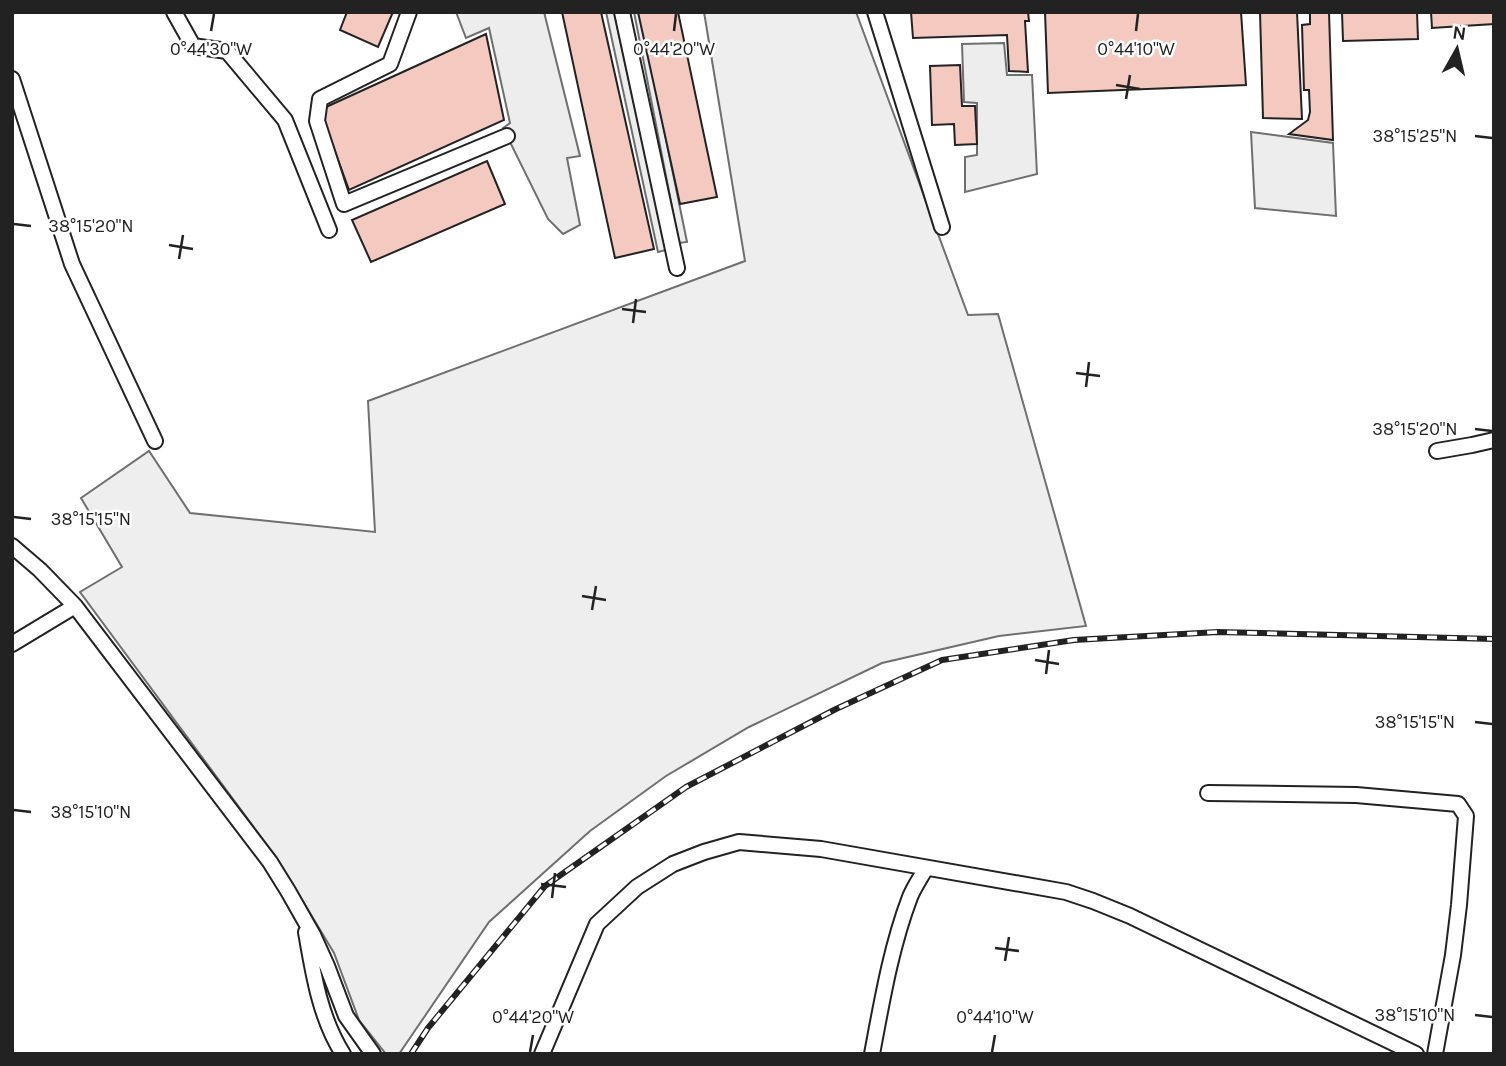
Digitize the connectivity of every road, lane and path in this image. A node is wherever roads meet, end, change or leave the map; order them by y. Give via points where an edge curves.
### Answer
1 (174, 12) edge
2 (409, 12) edge
3 (621, 12) edge
4 (875, 12) edge
5 (12, 79) edge
6 (507, 136) dead end
7 (942, 227) dead end
8 (329, 230) dead end
9 (677, 268) dead end
10 (1494, 440) edge
11 (155, 441) dead end
12 (1437, 451) dead end
13 (12, 546) edge
14 (75, 606) junction
15 (12, 644) edge
16 (1208, 793) dead end
17 (926, 868) junction
18 (304, 919) junction
19 (1440, 1052) edge
20 (343, 1054) edge
21 (373, 1054) edge
22 (542, 1054) edge
23 (872, 1054) edge
24 (1416, 1054) edge

1 - 8 street via 193,47 227,51 285,120
2 - 6 street via 390,64 320,99 317,121 344,204
3 - 9 street
4 - 7 street
5 - 11 street via 72,264
10 - 12 street
13 - 14 street
14 - 15 street
14 - 18 street via 270,862
16 - 19 street via 1356,795 1458,804 1466,816 1460,905
17 - 22 street via 821,849 739,842 673,864 636,887 597,924
17 - 23 street via 911,895 895,945
17 - 24 street via 1066,892 1093,901
18 - 20 street via 315,982
18 - 21 street via 346,1016

